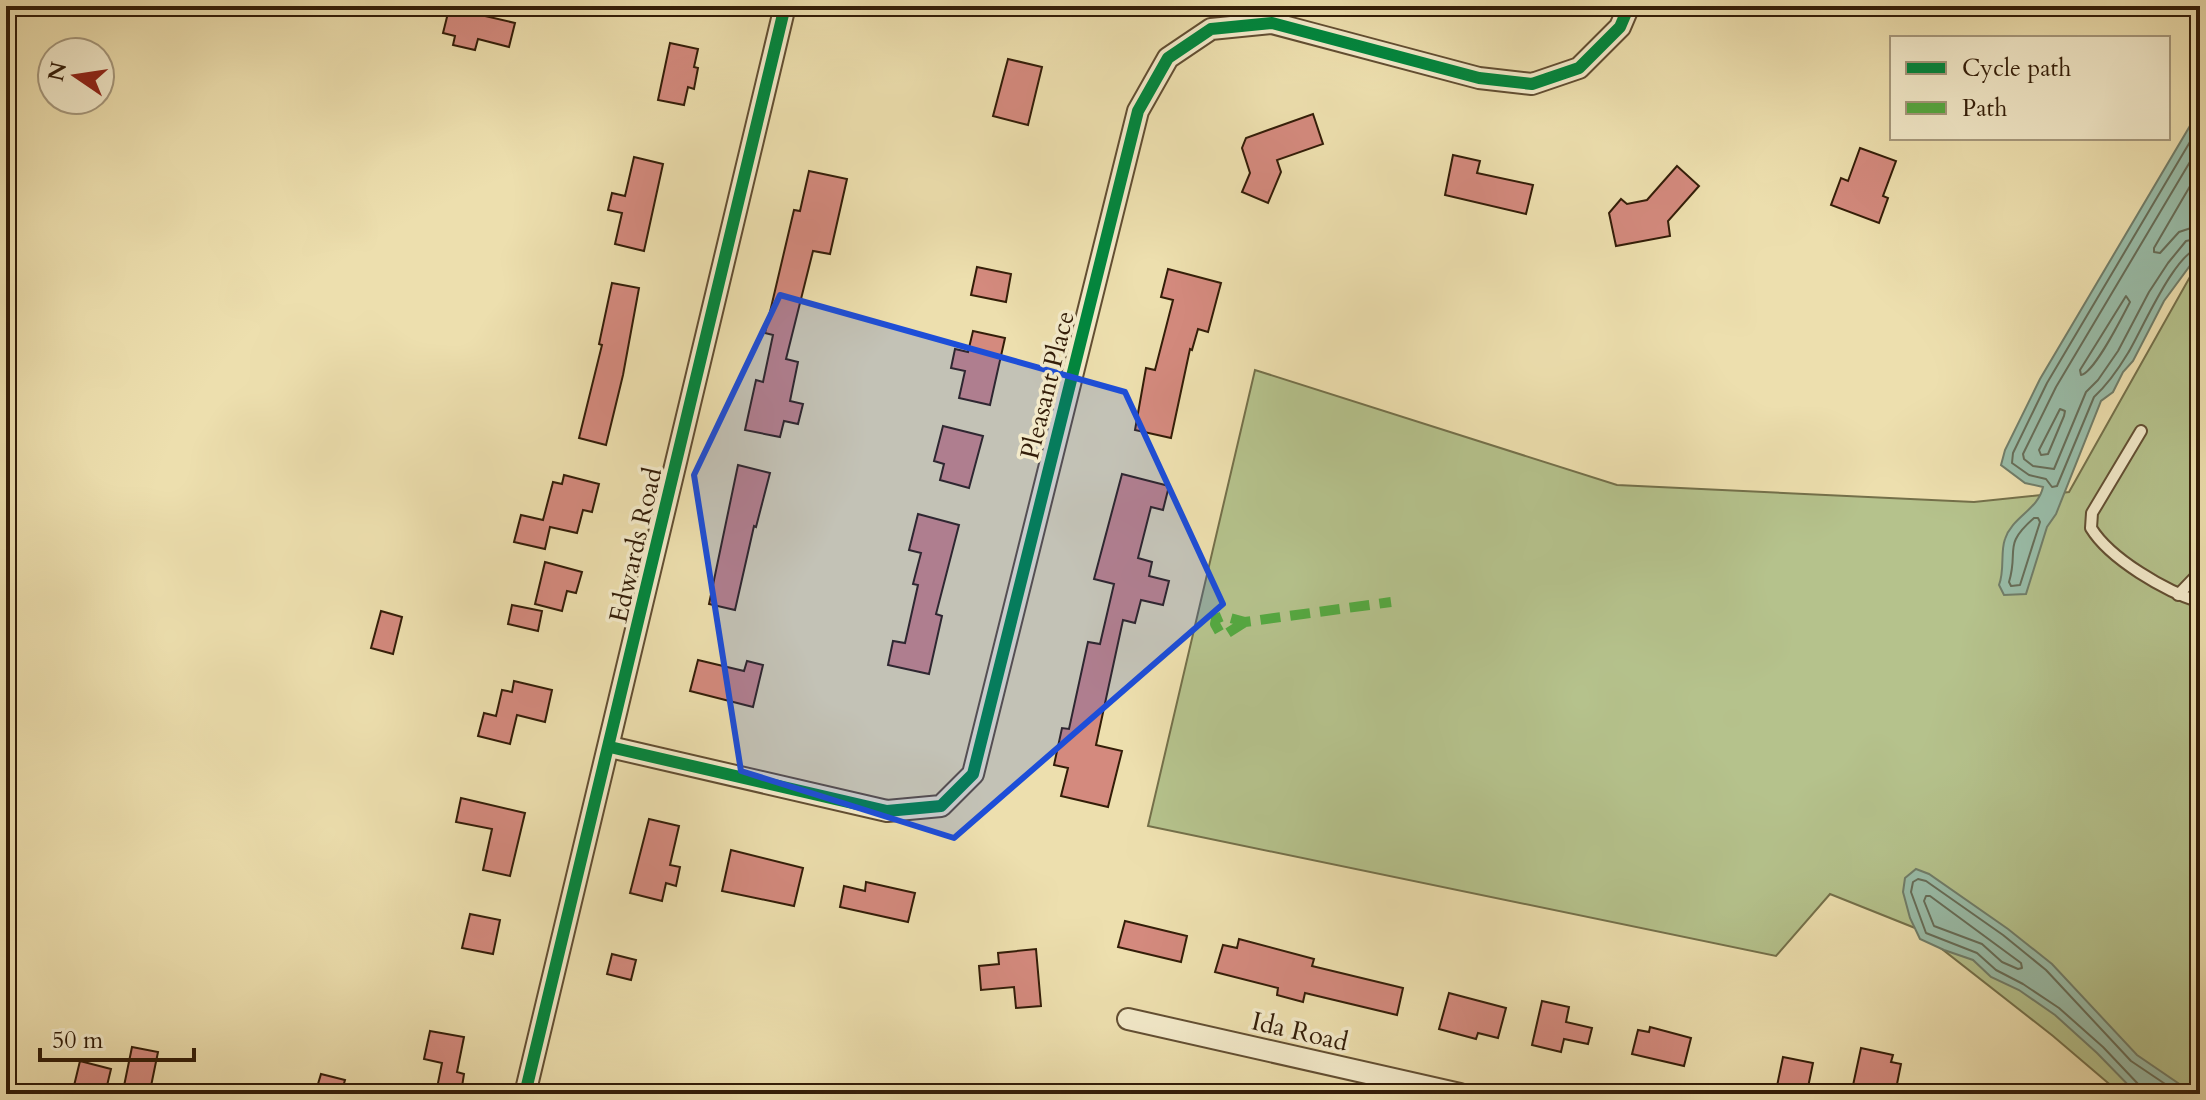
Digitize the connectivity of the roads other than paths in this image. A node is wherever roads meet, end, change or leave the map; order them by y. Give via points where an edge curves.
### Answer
1 (785, 6) edge
2 (1629, 6) edge
3 (2141, 431) dead end
4 (2200, 572) edge
5 (2178, 595) junction
6 (2200, 602) edge
7 (610, 747) junction
8 (1128, 1019) dead end
9 (525, 1094) edge
10 (1460, 1094) edge

1 - 7 street, Edwards Road
2 - 7 street, Pleasant Place via 1620,27 1579,68 1532,84 1479,78 1272,23 1211,29 1168,58 1138,111 973,774 941,806 887,811
3 - 5 lane via 2092,513 2091,528 2110,551
4 - 5 lane
5 - 6 lane
7 - 9 street, Edwards Road
8 - 10 street, Ida Road

